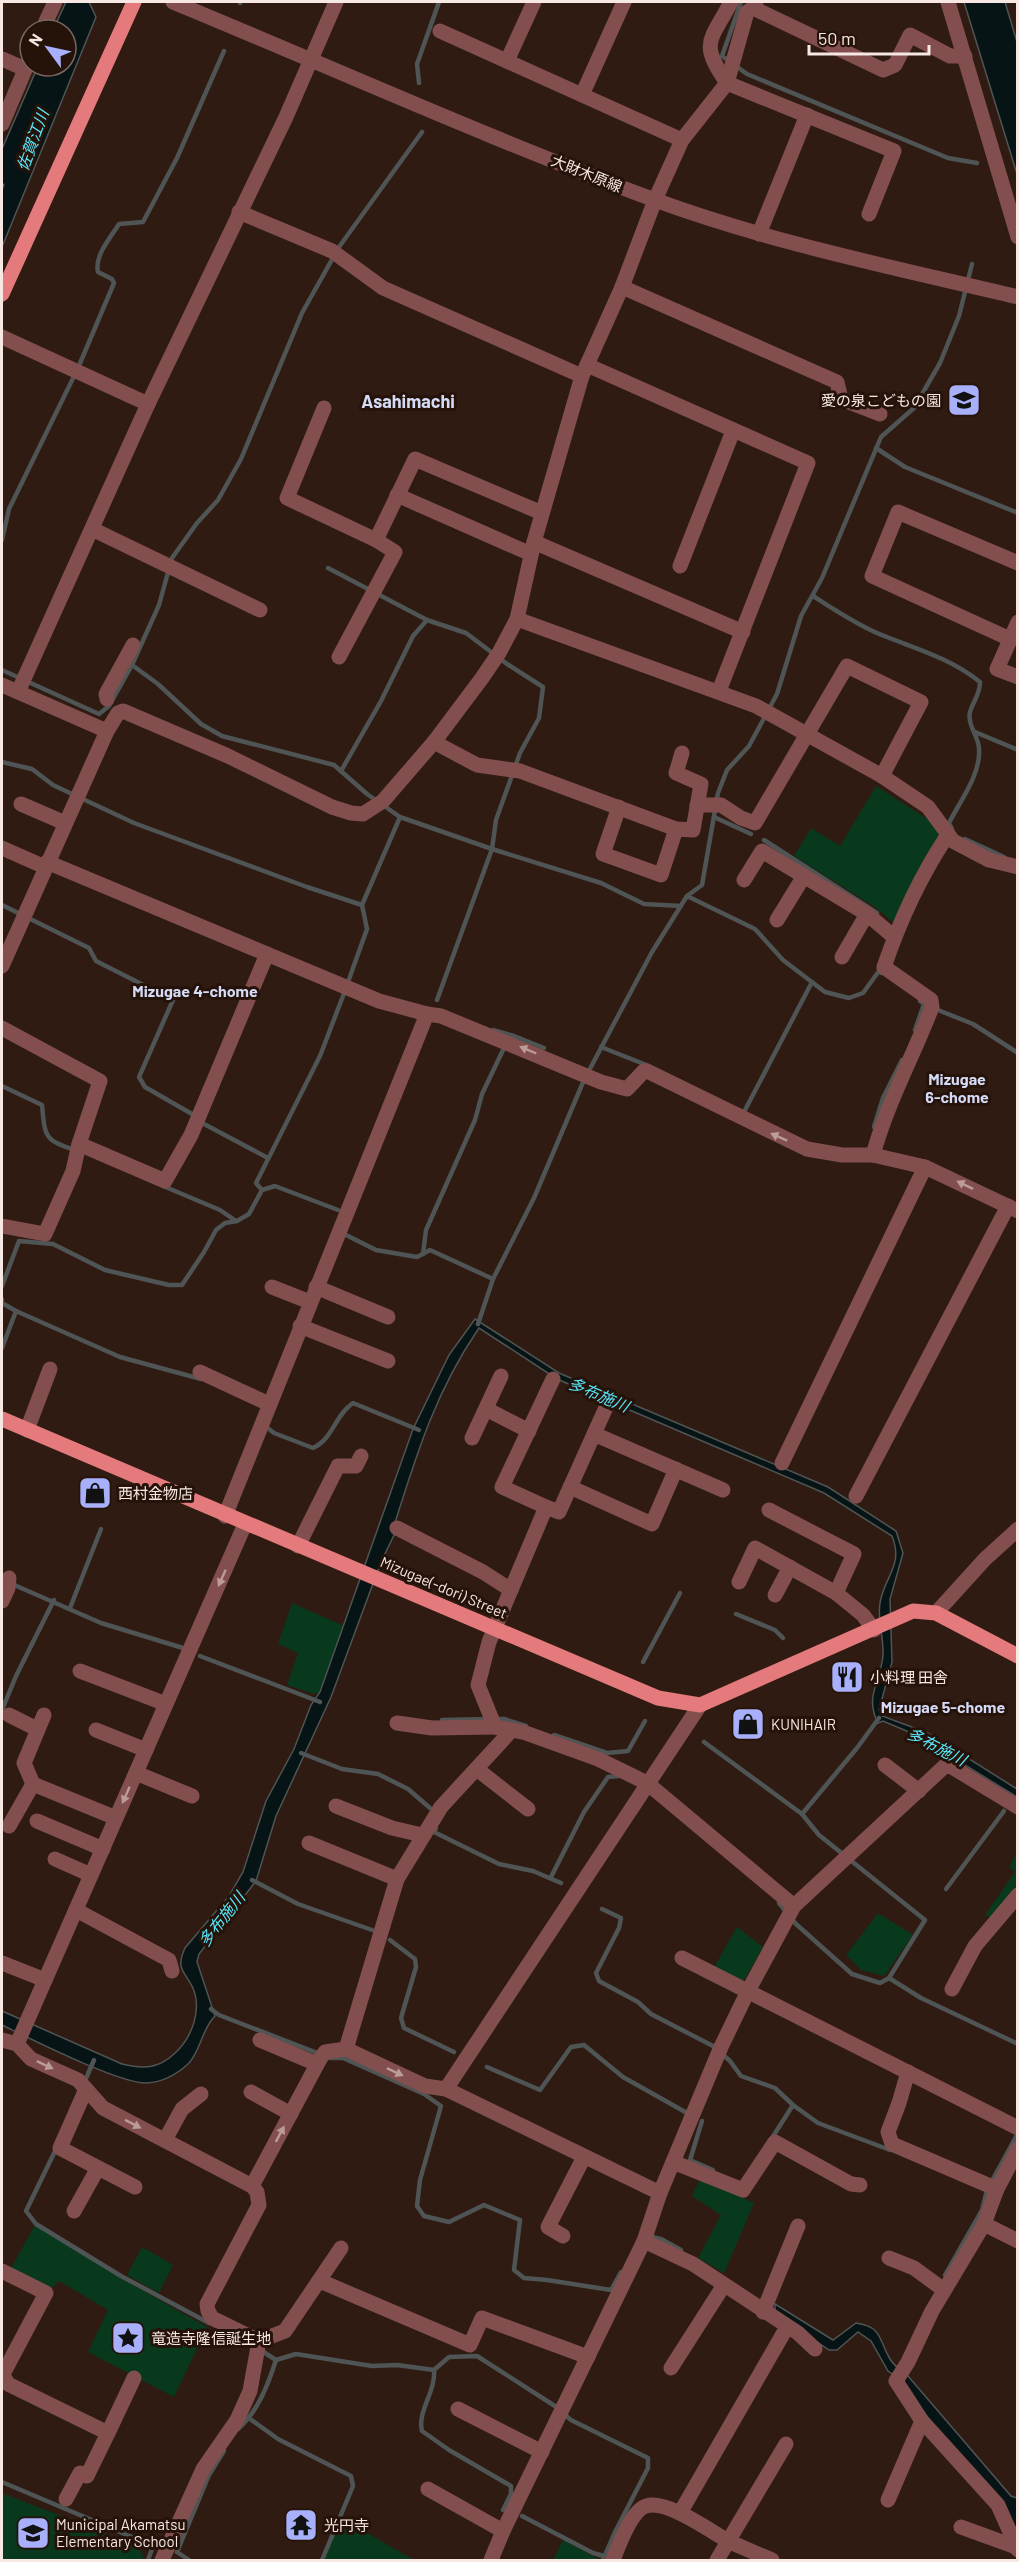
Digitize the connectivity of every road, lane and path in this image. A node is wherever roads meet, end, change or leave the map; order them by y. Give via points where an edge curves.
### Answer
1 (55, 2) edge
2 (134, 2) edge
3 (173, 2) edge
4 (336, 2) edge
5 (534, 2) edge
6 (624, 2) edge
7 (730, 2) edge
8 (948, 2) edge
9 (755, 5) edge
10 (48, 18) edge
11 (440, 31) dead end
12 (965, 56) junction
13 (2, 59) edge
14 (507, 61) junction
15 (18, 62) edge
16 (311, 62) junction
17 (22, 78) edge
18 (727, 83) junction
19 (582, 95) junction
20 (807, 115) junction
21 (3, 118) edge
22 (682, 140) junction
23 (655, 200) junction
24 (239, 212) junction
25 (869, 214) dead end
26 (759, 234) junction
27 (1017, 237) edge
28 (622, 286) junction
29 (2, 294) edge
30 (1017, 297) edge
31 (2, 337) edge
32 (584, 371) junction
33 (148, 404) junction
34 (324, 408) dead end
35 (880, 414) dead end
36 (733, 431) junction
37 (397, 495) junction
38 (542, 513) junction
39 (92, 529) junction
40 (376, 540) junction
41 (532, 548) junction
42 (1017, 562) edge
43 (680, 566) dead end
44 (260, 610) dead end
45 (517, 619) junction
46 (1017, 622) edge
47 (743, 632) junction
48 (1010, 639) junction
49 (133, 645) dead end
50 (339, 657) dead end
51 (1017, 677) edge
52 (22, 684) junction
53 (2, 685) edge
54 (719, 692) junction
55 (107, 699) dead end
56 (107, 731) junction
57 (807, 735) junction
58 (434, 742) junction
59 (682, 753) dead end
60 (882, 776) junction
61 (21, 804) dead end
62 (710, 805) junction
63 (619, 807) junction
64 (65, 823) junction
65 (755, 823) junction
66 (676, 829) junction
67 (950, 838) junction
68 (2, 848) edge
69 (762, 851) junction
70 (46, 864) junction
71 (1017, 867) edge
72 (804, 876) junction
73 (744, 880) dead end
74 (867, 914) junction
75 (777, 920) dead end
76 (894, 937) junction
77 (267, 954) junction
78 (842, 957) dead end
79 (2, 966) edge
80 (427, 1014) junction
81 (2, 1028) edge
82 (77, 1151) junction
83 (873, 1155) junction
84 (925, 1167) junction
85 (1013, 1208) edge
86 (2, 1226) edge
87 (272, 1287) dead end
88 (316, 1287) junction
89 (310, 1302) junction
90 (388, 1317) dead end
91 (300, 1326) junction
92 (388, 1361) dead end
93 (50, 1369) dead end
94 (200, 1372) dead end
95 (501, 1376) dead end
96 (553, 1379) dead end
97 (608, 1403) dead end
98 (269, 1404) junction
99 (486, 1409) junction
100 (2, 1419) edge
101 (27, 1430) junction
102 (529, 1431) junction
103 (594, 1434) junction
104 (472, 1438) dead end
105 (361, 1456) dead end
106 (782, 1464) dead end
107 (676, 1469) junction
108 (570, 1487) junction
109 (723, 1490) dead end
110 (856, 1496) dead end
111 (546, 1507) junction
112 (769, 1510) dead end
113 (225, 1516) junction
114 (245, 1524) junction
115 (397, 1528) dead end
116 (1017, 1529) edge
117 (298, 1546) junction
118 (790, 1567) junction
119 (739, 1582) dead end
120 (511, 1590) junction
121 (837, 1593) junction
122 (775, 1595) dead end
123 (936, 1612) junction
124 (495, 1628) junction
125 (874, 1630) junction
126 (1017, 1656) edge
127 (80, 1671) dead end
128 (166, 1704) junction
129 (700, 1705) junction
130 (9, 1715) dead end
131 (44, 1715) dead end
132 (493, 1722) junction
133 (397, 1723) dead end
134 (37, 1729) junction
135 (96, 1730) dead end
136 (511, 1731) junction
137 (146, 1750) junction
138 (885, 1766) dead end
139 (478, 1770) junction
140 (136, 1773) junction
141 (647, 1782) junction
142 (33, 1784) junction
143 (919, 1791) junction
144 (192, 1796) dead end
145 (336, 1806) dead end
146 (1017, 1807) edge
147 (528, 1809) dead end
148 (116, 1818) junction
149 (37, 1821) dead end
150 (9, 1826) dead end
151 (422, 1835) junction
152 (309, 1843) dead end
153 (102, 1849) junction
154 (56, 1859) dead end
155 (91, 1875) junction
156 (397, 1879) junction
157 (1017, 1895) edge
158 (76, 1910) junction
159 (791, 1912) junction
160 (682, 1958) dead end
161 (2, 1963) edge
162 (171, 1971) dead end
163 (45, 1980) junction
164 (952, 1989) dead end
165 (748, 1991) junction
166 (2, 2040) edge
167 (19, 2040) junction
168 (260, 2040) dead end
169 (346, 2049) junction
170 (321, 2059) junction
171 (908, 2072) junction
172 (82, 2085) junction
173 (446, 2089) junction
174 (251, 2092) dead end
175 (201, 2094) dead end
176 (291, 2114) junction
177 (1017, 2127) edge
178 (165, 2140) junction
179 (1017, 2149) edge
180 (584, 2157) junction
181 (674, 2162) junction
182 (98, 2168) junction
183 (860, 2185) dead end
184 (252, 2186) junction
185 (135, 2187) dead end
186 (991, 2187) junction
187 (660, 2193) junction
188 (74, 2211) dead end
189 (984, 2224) junction
190 (798, 2226) dead end
191 (564, 2236) dead end
192 (646, 2237) junction
193 (1017, 2241) edge
194 (341, 2248) dead end
195 (889, 2258) dead end
196 (2, 2271) edge
197 (320, 2281) junction
198 (724, 2284) junction
199 (940, 2287) junction
200 (766, 2305) junction
201 (787, 2327) junction
202 (259, 2347) junction
203 (815, 2349) dead end
204 (588, 2357) junction
205 (671, 2368) dead end
206 (2, 2374) edge
207 (134, 2378) dead end
208 (458, 2409) dead end
209 (922, 2421) junction
210 (108, 2433) junction
211 (786, 2444) dead end
212 (542, 2452) junction
213 (428, 2489) dead end
214 (66, 2499) dead end
215 (888, 2500) dead end
216 (680, 2514) junction
217 (961, 2527) dead end
218 (503, 2530) junction
219 (728, 2541) junction
220 (1017, 2549) edge
221 (166, 2552) edge
222 (491, 2560) edge
223 (613, 2560) edge
224 (717, 2560) edge
225 (772, 2560) edge

1 - 10 street
2 - 29 main road
3 - 16 street, 大財木原線
4 - 16 street
5 - 14 street
6 - 19 street
7 - 18 street via 709,43 712,61
8 - 12 street
9 - 12 street via 883,70 895,65 910,35 950,56
9 - 18 street via 747,12
11 - 14 street
12 - 27 street
13 - 15 street
14 - 19 street
16 - 23 street, 大財木原線
16 - 24 street
17 - 21 street
18 - 20 street
18 - 22 street
19 - 22 street
20 - 25 street via 894,151
20 - 26 street
22 - 23 street
23 - 26 street, 大財木原線
23 - 28 street
24 - 32 street via 335,254 383,288
24 - 33 street
26 - 30 street, 大財木原線
28 - 32 street
28 - 35 street via 837,382 841,399
31 - 33 street
32 - 36 street
32 - 38 street
33 - 39 street
34 - 40 street via 287,498
36 - 43 street
36 - 47 street via 808,463
37 - 38 street via 415,459
37 - 40 street
37 - 41 street
38 - 41 street
39 - 44 street
39 - 52 street
40 - 50 street via 395,552
41 - 45 street
41 - 47 street
42 - 48 street via 898,512 872,576
45 - 54 street
45 - 58 street via 496,658
46 - 48 street
47 - 54 street
48 - 51 street via 997,669
49 - 55 street via 106,694
52 - 53 street
52 - 56 street
54 - 57 street
56 - 58 street via 118,712 123,711 332,807 363,814 380,803
56 - 64 street
57 - 60 street
57 - 60 street via 847,666 921,702
57 - 65 street
58 - 63 street via 477,765 515,770
59 - 62 street via 676,772 701,784
60 - 67 street via 928,807
61 - 64 street
62 - 65 street
62 - 66 street via 693,830
63 - 66 street
63 - 66 street via 603,854 661,875
64 - 70 street
65 - 69 street
67 - 71 street via 989,860
67 - 76 street via 923,873
68 - 70 street
69 - 72 street
69 - 73 street
70 - 77 street
70 - 79 street
72 - 74 street
72 - 75 street
74 - 76 street
74 - 78 street
76 - 83 street via 884,967 931,1000 932,1007 881,1124
77 - 80 street via 379,1001
77 - 82 street via 191,1135 165,1181
83 -> 80 street via 807,1149 647,1071 627,1089 441,1016
80 - 88 street
81 - 82 street via 100,1081
82 - 86 street via 73,1171 45,1234
83 - 84 street
85 -> 84 street
84 - 106 street
85 - 110 street
87 - 89 street
88 - 89 street
88 - 90 street
89 - 91 street
91 - 92 street
91 - 98 street
93 - 101 street
94 - 98 street
95 - 99 street
96 - 102 street
97 - 103 street
98 - 113 street
99 - 102 street
99 - 104 street
100 - 101 main road, Mizugae(-dori) Street
101 - 113 main road, Mizugae(-dori) Street
102 - 111 street via 502,1487
103 - 107 street
103 - 108 street
105 - 117 street via 356,1466 338,1466
107 - 108 street via 652,1524
107 - 109 street
108 - 111 street via 559,1512
111 - 120 street
112 - 121 street via 854,1554
113 - 114 main road, Mizugae(-dori) Street
114 - 117 main road, Mizugae(-dori) Street
114 -> 128 street
115 - 120 street
116 - 123 street
117 - 124 main road, Mizugae(-dori) Street
118 - 119 street via 754,1548
118 - 121 street
118 - 122 street
120 - 124 street
121 - 125 street
123 - 125 main road via 913,1611
123 - 126 main road
124 - 129 main road, Mizugae(-dori) Street via 658,1698
124 - 132 street via 478,1685
125 - 129 main road
127 - 128 street
128 - 137 street
129 - 141 street
130 - 134 street
131 - 134 street
132 - 133 street via 432,1728
132 - 136 street
134 - 142 street via 24,1763
135 - 137 street
136 - 139 street
136 - 141 street via 598,1759
137 - 140 street
138 - 143 street
139 - 147 street
139 - 151 street via 441,1807
140 - 144 street
140 -> 148 street
141 - 159 street
141 - 173 street
142 - 148 street
142 - 150 street
143 - 146 street via 947,1764
143 - 159 street
145 - 151 street
148 - 153 street
149 - 153 street
151 - 156 street
152 - 156 street
153 - 155 street
154 - 155 street
155 - 158 street
156 - 169 street
157 - 164 street via 975,1947
158 - 162 street via 169,1960
158 - 163 street
159 - 165 street
160 - 165 street
161 - 163 street
163 - 167 street
165 - 171 street
165 - 181 street
166 - 167 street
167 -> 172 street via 31,2059
168 - 170 street
169 - 170 street
169 -> 173 street via 425,2086
170 - 176 street
171 - 177 street
171 - 186 street via 888,2132 892,2144
172 -> 178 street via 103,2108
172 - 182 street via 60,2148
173 - 180 street
174 - 176 street
175 - 178 street via 182,2109
184 -> 176 street
178 - 184 street
179 - 186 street
180 - 187 street
180 - 191 street via 548,2227
181 - 183 street via 743,2190 775,2142 851,2184
181 - 187 street
182 - 185 street
182 - 188 street
184 - 202 street via 259,2205 207,2304 213,2318
186 - 189 street
187 - 192 street
189 - 193 street
189 - 199 street
190 - 200 street
192 - 198 street
192 - 204 street
194 - 197 street
195 - 199 street via 914,2268
196 - 206 street via 46,2293
197 - 202 street via 285,2331
197 - 204 street via 470,2345 482,2318
198 - 200 street
198 - 205 street
199 - 209 street via 896,2381
200 - 201 street
201 - 203 street
201 - 216 street
202 - 221 street via 250,2391 237,2420 203,2469
204 - 212 street
206 - 210 street via 8,2384
207 - 210 street
208 - 212 street
209 - 215 street
209 - 220 street via 998,2505
210 - 214 street via 87,2476 80,2473
211 - 219 street
212 - 218 street
213 - 218 street
216 - 219 street
216 - 223 street via 661,2506 646,2506 622,2538
217 - 220 street
218 - 222 street
219 - 224 street
219 - 225 street

